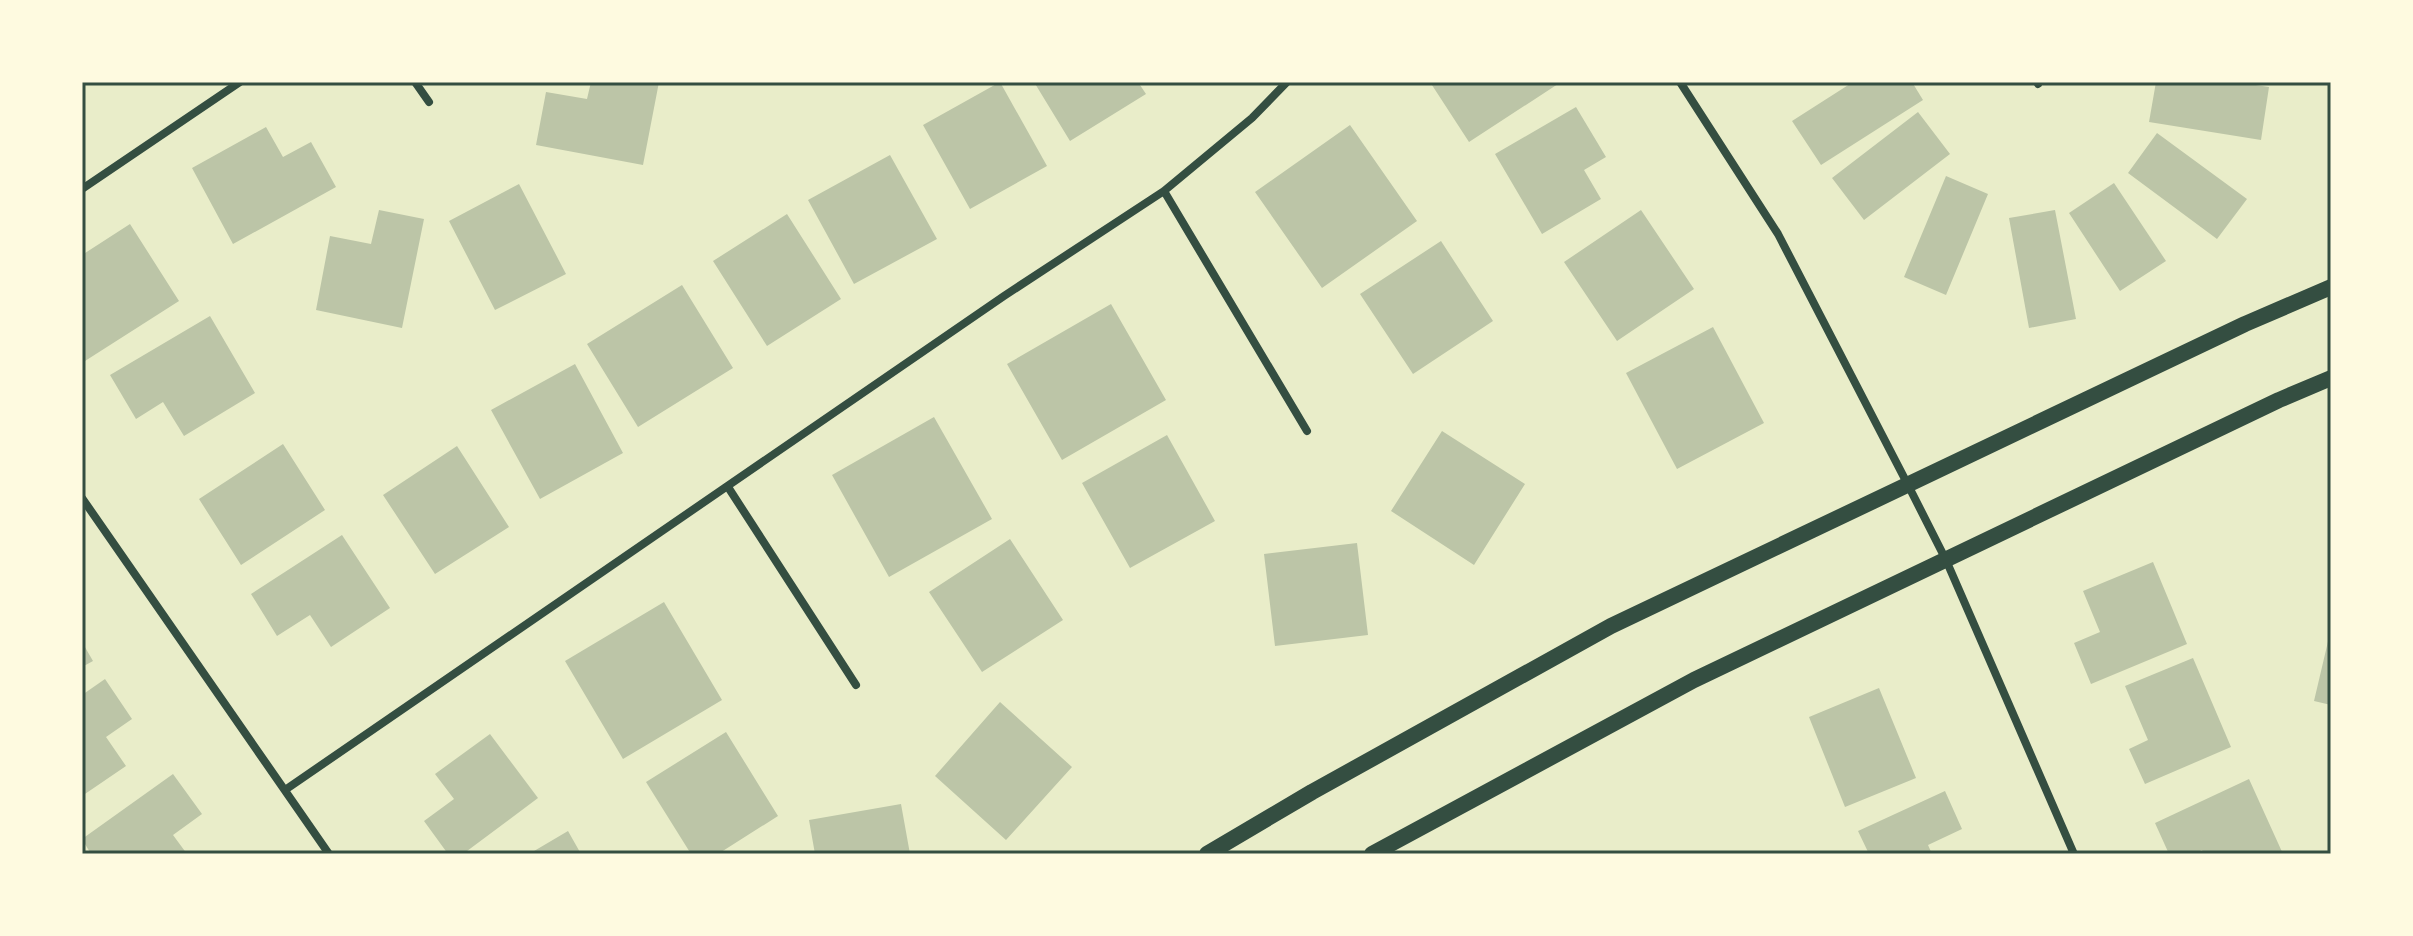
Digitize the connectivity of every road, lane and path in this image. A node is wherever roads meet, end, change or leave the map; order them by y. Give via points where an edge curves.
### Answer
1 (240, 82) edge
2 (415, 82) edge
3 (1287, 82) edge
4 (1680, 82) edge
5 (429, 102) dead end
6 (82, 189) edge
7 (1164, 191) junction
8 (2331, 287) edge
9 (2331, 378) edge
10 (1307, 431) dead end
11 (1908, 485) junction
12 (728, 487) junction
13 (82, 498) edge
14 (1946, 560) junction
15 (856, 685) dead end
16 (285, 790) junction
17 (329, 854) edge
18 (1207, 854) edge
19 (1372, 854) edge
20 (2074, 854) edge

1 - 6 street
2 - 5 street
3 - 7 street
4 - 11 street via 1778,234
7 - 10 street
7 - 12 street
8 - 11 main road
9 - 14 main road
11 - 14 street
11 - 18 main road via 1611,626
12 - 15 street
12 - 16 street
13 - 16 street
14 - 19 main road via 1694,680
14 - 20 street
16 - 17 street

